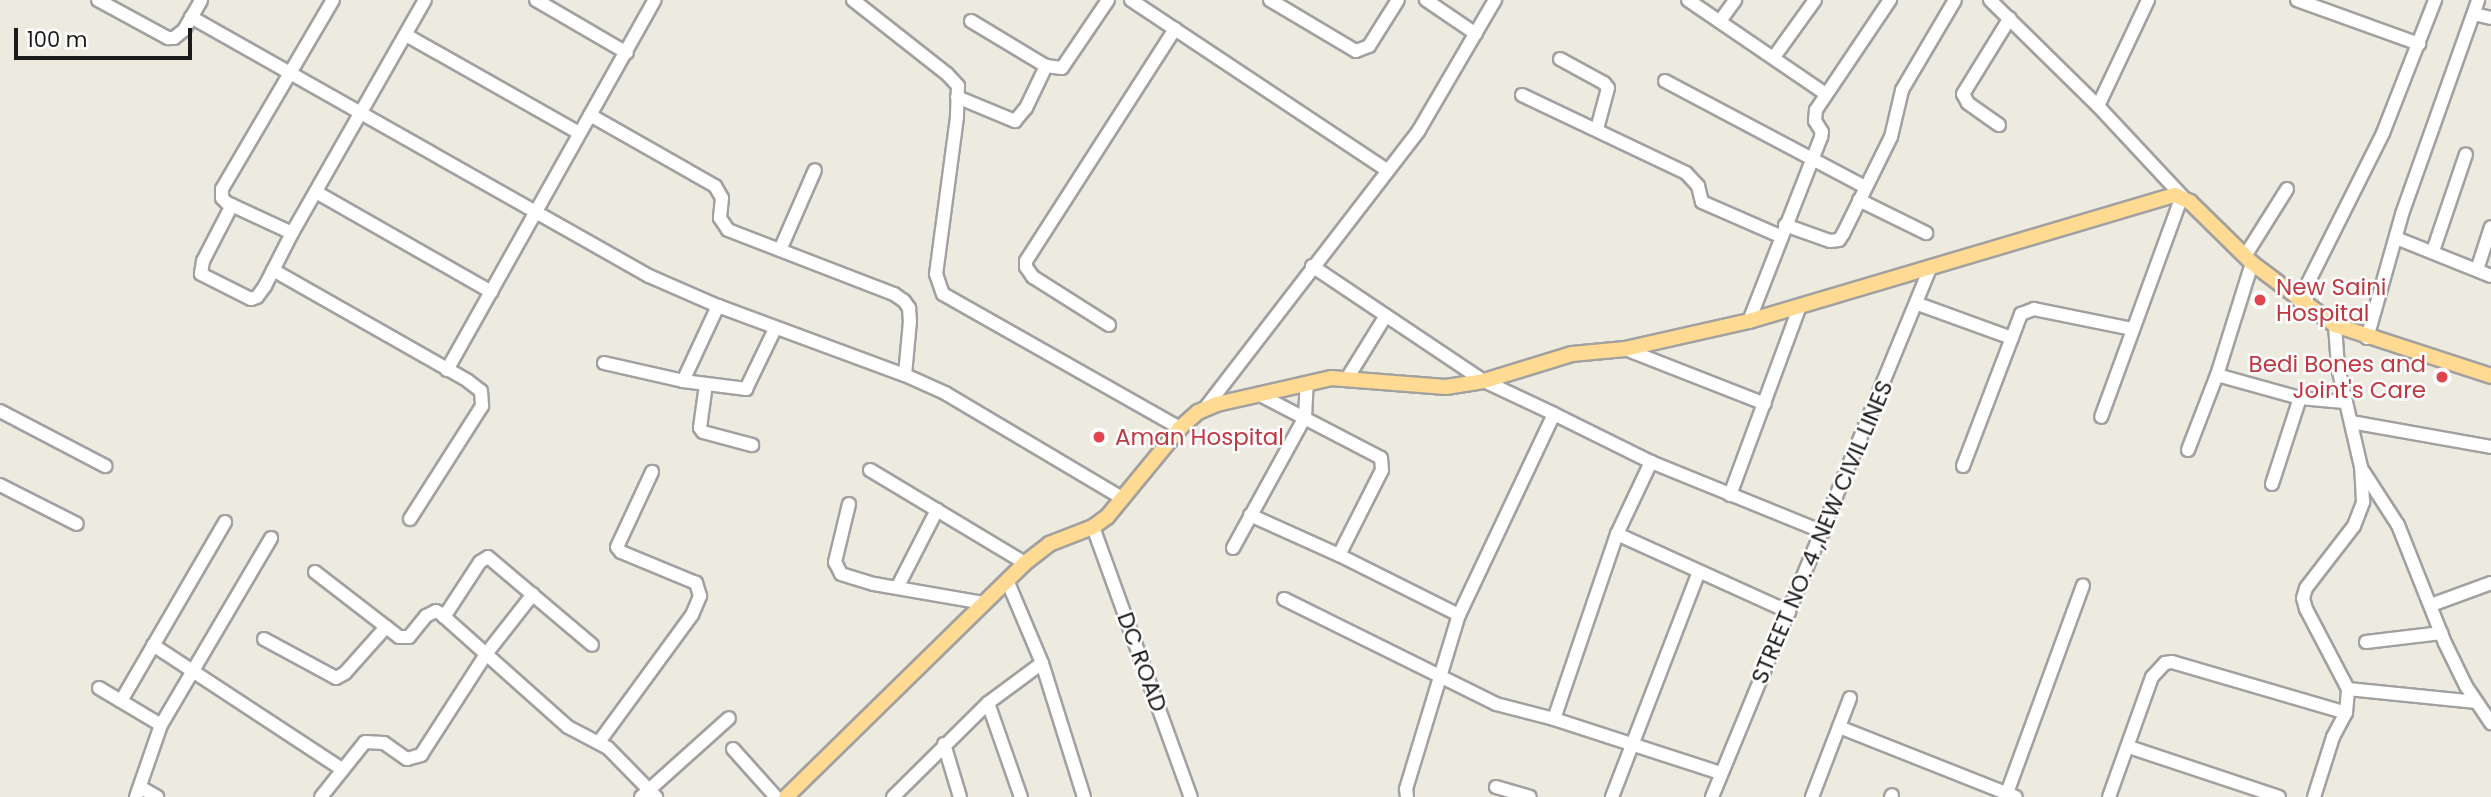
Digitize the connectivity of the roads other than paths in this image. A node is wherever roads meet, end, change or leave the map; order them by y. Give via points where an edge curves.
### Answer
1 (99, 0) edge
2 (201, 0) edge
3 (333, 0) edge
4 (425, 0) edge
5 (536, 0) edge
6 (655, 0) edge
7 (853, 0) edge
8 (1108, 0) edge
9 (1131, 0) edge
10 (1270, 0) edge
11 (1398, 0) edge
12 (1426, 0) edge
13 (1495, 0) edge
14 (1688, 0) edge
15 (1735, 0) edge
16 (1815, 0) edge
17 (1890, 0) edge
18 (1955, 0) edge
19 (1990, 0) edge
20 (2148, 0) edge
21 (2297, 0) edge
22 (2435, 0) edge
23 (2479, 0) edge
24 (2473, 13) junction
25 (191, 17) junction
26 (2010, 18) junction
27 (2491, 18) edge
28 (1720, 20) junction
29 (971, 21) dead end
30 (1175, 29) junction
31 (1476, 34) junction
32 (406, 35) junction
33 (2419, 44) junction
34 (627, 53) junction
35 (1774, 57) junction
36 (1560, 59) dead end
37 (1046, 66) junction
38 (291, 74) junction
39 (1665, 81) dead end
40 (1826, 94) junction
41 (1522, 95) dead end
42 (957, 97) junction
43 (2098, 106) junction
44 (362, 112) junction
45 (590, 115) junction
46 (1999, 125) dead end
47 (1597, 129) junction
48 (579, 133) junction
49 (2466, 154) dead end
50 (1811, 159) junction
51 (815, 170) dead end
52 (1387, 170) junction
53 (1866, 187) junction
54 (2287, 189) dead end
55 (316, 192) junction
56 (2182, 196) junction
57 (1859, 200) junction
58 (232, 205) junction
59 (535, 214) junction
60 (2491, 227) edge
61 (1782, 230) junction
62 (292, 233) junction
63 (1926, 233) dead end
64 (2396, 238) junction
65 (780, 250) junction
66 (2433, 251) junction
67 (2249, 259) junction
68 (1312, 266) junction
69 (1931, 266) junction
70 (273, 270) junction
71 (2477, 270) junction
72 (2491, 276) edge
73 (491, 292) junction
74 (2299, 300) junction
75 (1918, 304) junction
76 (718, 306) junction
77 (1800, 306) junction
78 (1385, 317) junction
79 (1749, 321) junction
80 (1109, 325) dead end
81 (2335, 325) junction
82 (775, 329) junction
83 (2132, 329) junction
84 (2012, 338) junction
85 (2367, 338) junction
86 (1625, 349) junction
87 (604, 363) dead end
88 (447, 370) junction
89 (2217, 374) junction
90 (905, 375) junction
91 (2491, 376) edge
92 (1348, 377) junction
93 (683, 381) junction
94 (1484, 381) junction
95 (1307, 383) junction
96 (706, 384) junction
97 (1260, 395) junction
98 (2300, 398) junction
99 (2344, 402) junction
100 (1765, 404) junction
101 (1206, 407) junction
102 (0, 411) edge
103 (1554, 414) junction
104 (1305, 417) junction
105 (2101, 417) dead end
106 (2351, 422) junction
107 (1180, 428) junction
108 (752, 445) dead end
109 (2491, 447) edge
110 (2188, 450) dead end
111 (1651, 462) junction
112 (104, 466) dead end
113 (1963, 466) dead end
114 (2361, 467) junction
115 (870, 470) dead end
116 (652, 472) dead end
117 (2272, 484) dead end
118 (0, 485) edge
119 (1730, 495) junction
120 (1122, 498) junction
121 (849, 504) dead end
122 (937, 510) junction
123 (1250, 515) junction
124 (410, 519) dead end
125 (225, 522) dead end
126 (77, 524) dead end
127 (1093, 527) junction
128 (1823, 533) junction
129 (1617, 534) junction
130 (271, 538) dead end
131 (1233, 548) dead end
132 (1339, 555) junction
133 (1025, 563) junction
134 (315, 572) dead end
135 (1699, 572) junction
136 (1007, 580) junction
137 (2491, 583) edge
138 (2083, 586) dead end
139 (897, 588) junction
140 (533, 594) junction
141 (1284, 599) dead end
142 (984, 603) junction
143 (2431, 605) junction
144 (1789, 612) junction
145 (1459, 615) junction
146 (444, 617) junction
147 (386, 627) junction
148 (2441, 632) junction
149 (264, 639) dead end
150 (2366, 642) dead end
151 (153, 645) junction
152 (592, 645) dead end
153 (486, 654) junction
154 (1042, 663) junction
155 (193, 671) junction
156 (1439, 677) junction
157 (99, 688) dead end
158 (2348, 690) junction
159 (1850, 698) dead end
160 (121, 701) junction
161 (2476, 702) junction
162 (988, 703) junction
163 (2346, 713) junction
164 (729, 718) dead end
165 (1554, 719) junction
166 (2491, 723) edge
167 (161, 725) junction
168 (1839, 727) junction
169 (599, 742) junction
170 (944, 744) junction
171 (1632, 744) junction
172 (2129, 747) junction
173 (733, 748) dead end
174 (342, 770) junction
175 (1720, 773) junction
176 (1496, 787) dead end
177 (1982, 791) edge
178 (138, 792) edge
179 (649, 795) edge
180 (2011, 795) edge
181 (157, 797) edge
182 (321, 797) edge
183 (776, 797) edge
184 (786, 797) edge
185 (894, 797) edge
186 (960, 797) edge
187 (1021, 797) edge
188 (1084, 797) edge
189 (1191, 797) edge
190 (1407, 797) edge
191 (1530, 797) edge
192 (1612, 797) edge
193 (1712, 797) edge
194 (1811, 797) edge
195 (2109, 797) edge
196 (2279, 797) edge
197 (2314, 797) edge

1 - 25 street via 168,38 180,36
2 - 25 street
3 - 38 street
4 - 32 street
5 - 34 street
6 - 34 street
7 - 42 street via 954,80
8 - 37 street via 1066,65
9 - 30 street
10 - 11 street via 1356,51 1369,46
12 - 31 street
13 - 31 street
14 - 28 street
15 - 28 street
16 - 35 street
17 - 40 street
18 - 53 street via 1902,90 1896,126
19 - 26 street
20 - 43 street
21 - 33 street
22 - 33 street
23 - 24 street
24 - 27 street
24 - 64 street
25 - 38 street
26 - 43 street
26 - 46 street via 1963,93 1968,103
28 - 35 street
29 - 37 street
30 - 52 street
30 - 80 street via 1026,261 1033,277
31 - 52 street via 1419,130
32 - 44 street
32 - 48 street
33 - 74 street via 2383,133
34 - 45 street
35 - 40 street
36 - 47 street via 1608,88
37 - 42 street via 1015,121
38 - 44 street
38 - 58 street via 222,189 222,198
39 - 50 street
40 - 50 street via 1815,115 1822,132
41 - 47 street
42 - 107 street via 936,274 943,294
43 - 56 street
44 - 55 street
44 - 59 street
45 - 48 street
45 - 65 street via 715,186 722,198 722,225
47 - 61 street via 1686,173 1695,180 1707,205
48 - 59 street
49 - 66 street
50 - 53 street
50 - 61 street
51 - 65 street
52 - 68 street
53 - 57 street
54 - 67 street
55 - 62 street
55 - 73 street
56 - 67 main road
56 - 69 main road via 2168,196
56 - 83 street
57 - 61 street via 1843,234 1834,242
57 - 63 street
58 - 62 street
58 - 70 street via 203,261 201,274 251,299 261,293
59 - 73 street
59 - 76 street via 649,276
60 - 71 street
61 - 79 street
62 - 70 street
64 - 66 street
64 - 85 street
65 - 90 street via 904,301 910,321
66 - 71 street
67 - 74 main road
67 - 89 street
68 - 78 street
68 - 101 street
69 - 75 street, STREET NO. 4 ,NEW CIVIL LINES
69 - 77 main road
70 - 88 street
71 - 72 street
73 - 88 street
74 - 81 main road
75 - 84 street
75 - 128 street, STREET NO. 4 ,NEW CIVIL LINES
76 - 82 street
76 - 93 street
77 - 79 main road
77 - 100 street
78 - 92 street
78 - 94 street
79 - 86 main road
81 - 85 main road
81 - 99 street via 2334,347
82 - 90 street
82 - 96 street via 750,386 737,389
83 - 84 street via 2027,310 2017,321
83 - 105 street
84 - 113 street
85 - 91 main road
86 - 94 main road via 1572,354
86 - 100 street
87 - 93 street
88 - 124 street via 477,387 484,398
89 - 98 street
89 - 110 street
90 - 120 street via 961,402
92 - 94 main road via 1446,387
92 - 95 main road
93 - 96 street
94 - 103 street
95 - 97 main road
95 - 104 street
96 - 108 street via 699,428
97 - 101 main road
97 - 104 street
98 - 99 street
98 - 117 street
99 - 106 street
100 - 119 street
101 - 107 main road
102 - 112 street
103 - 111 street
103 - 145 street
104 - 123 street
104 - 132 street via 1376,453 1383,463
106 - 109 street
106 - 114 street
107 - 120 main road
111 - 119 street
111 - 129 street
114 - 143 street via 2398,525
114 - 158 street via 2360,515 2306,588 2304,598
115 - 122 street
116 - 169 street via 617,547 696,583 700,596 692,615
118 - 126 street
119 - 128 street
120 - 127 main road
121 - 139 street via 836,569
122 - 133 street
122 - 139 street
123 - 131 street
123 - 132 street
125 - 151 street
127 - 133 main road via 1049,544
127 - 189 street, DC ROAD
128 - 144 street, STREET NO. 4 ,NEW CIVIL LINES
129 - 135 street
129 - 165 street
130 - 155 street
132 - 145 street
133 - 136 main road
134 - 147 street
135 - 144 street
135 - 171 street
136 - 142 main road
136 - 154 street
137 - 143 street
138 - 180 street
139 - 142 street
140 - 146 street via 488,557
140 - 152 street
140 - 153 street
141 - 156 street
142 - 184 main road
143 - 148 street
144 - 175 street, STREET NO. 4 ,NEW CIVIL LINES
145 - 156 street
146 - 147 street via 431,612 405,638
146 - 153 street
147 - 149 street via 336,678
148 - 150 street
148 - 161 street
151 - 155 street
151 - 160 street
153 - 169 street via 573,732
153 - 174 street via 418,758 407,759 371,740
154 - 162 street
154 - 188 street
155 - 167 street
155 - 174 street
156 - 165 street via 1496,704
156 - 190 street
157 - 160 street
158 - 161 street
158 - 163 street
159 - 168 street
160 - 167 street
161 - 166 street
162 - 170 street
162 - 187 street
163 - 172 street via 2165,663 2152,677
163 - 197 street via 2333,737
164 - 179 street
165 - 171 street
167 - 178 street
168 - 177 street
168 - 194 street
169 - 179 street
170 - 185 street
170 - 186 street
171 - 175 street
171 - 192 street
172 - 195 street
172 - 196 street
173 - 183 street
174 - 182 street
175 - 193 street, STREET NO. 4 ,NEW CIVIL LINES
176 - 191 street
177 - 180 street
178 - 181 street

